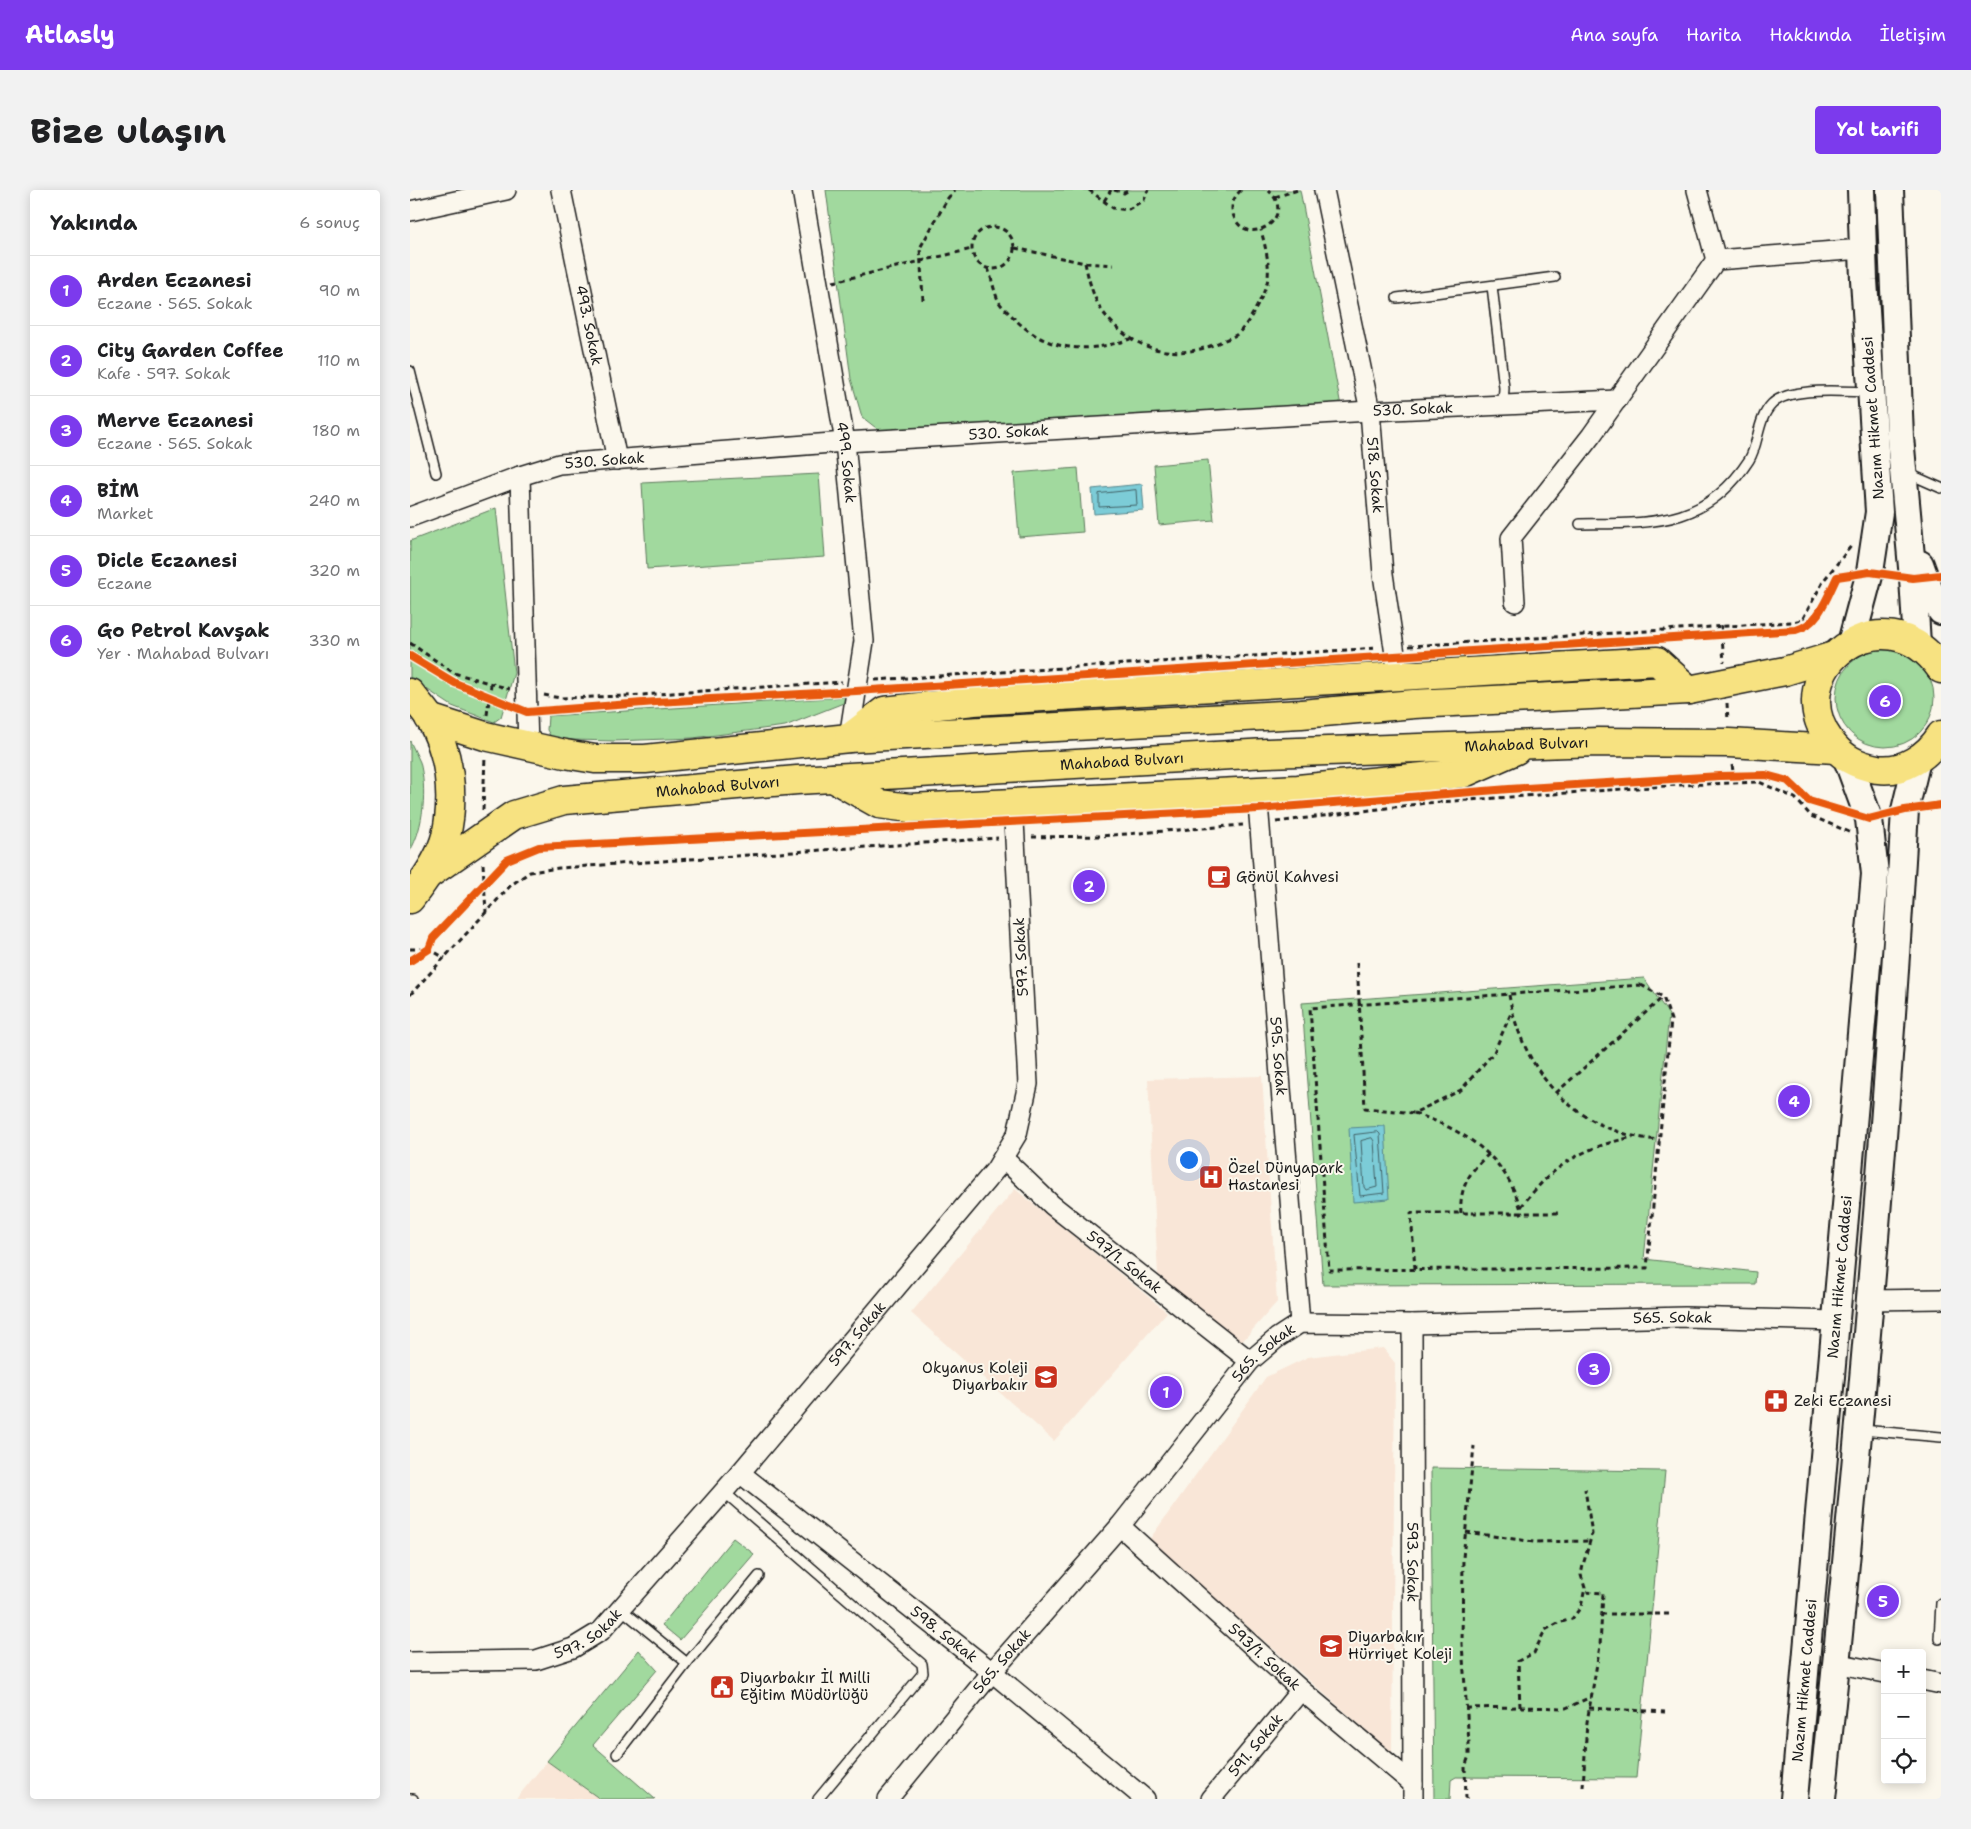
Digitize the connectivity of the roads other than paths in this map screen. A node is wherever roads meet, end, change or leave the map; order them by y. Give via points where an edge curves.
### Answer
1 (506, 190) edge
2 (561, 190) edge
3 (802, 190) edge
4 (1324, 190) edge
5 (1697, 190) edge
6 (1861, 190) edge
7 (1890, 190) edge
8 (410, 211) edge
9 (1862, 249) junction
10 (1716, 260) junction
11 (1555, 277) dead end
12 (1492, 286) junction
13 (1397, 298) dead end
14 (410, 371) edge
15 (1871, 392) junction
16 (1617, 400) junction
17 (1503, 405) junction
18 (1370, 411) junction
19 (845, 442) junction
20 (617, 460) junction
21 (1903, 471) junction
22 (436, 473) dead end
23 (520, 476) junction
24 (1941, 488) edge
25 (410, 517) edge
26 (1580, 524) dead end
27 (1909, 534) junction
28 (1515, 602) dead end
29 (1941, 611) edge
30 (1842, 649) junction
31 (1933, 656) edge
32 (1396, 659) junction
33 (1689, 690) junction
34 (410, 692) edge
35 (429, 718) junction
36 (849, 738) junction
37 (1529, 744) junction
38 (528, 746) junction
39 (1933, 746) edge
40 (1841, 754) junction
41 (833, 778) junction
42 (1257, 791) junction
43 (1013, 802) junction
44 (429, 874) junction
45 (410, 899) edge
46 (1003, 1158) junction
47 (1941, 1299) edge
48 (1869, 1300) junction
49 (1836, 1321) junction
50 (1300, 1323) junction
51 (1412, 1324) junction
52 (1250, 1361) junction
53 (1857, 1430) junction
54 (1941, 1436) edge
55 (740, 1473) junction
56 (723, 1491) junction
57 (1120, 1526) junction
58 (759, 1576) dead end
59 (1941, 1603) edge
60 (621, 1609) junction
61 (1939, 1639) dead end
62 (410, 1662) edge
63 (687, 1663) junction
64 (1836, 1663) junction
65 (992, 1672) junction
66 (1881, 1672) edge
67 (1926, 1681) edge
68 (1941, 1684) edge
69 (1301, 1690) junction
70 (617, 1754) dead end
71 (1413, 1791) edge
72 (895, 1796) edge
73 (818, 1799) edge
74 (1145, 1799) edge
75 (1211, 1799) edge
76 (1794, 1799) edge
77 (1822, 1799) edge

1 - 8 street
2 - 20 street, 493. Sokak
3 - 19 street, 499. Sokak
4 - 18 street, 518. Sokak
5 - 10 street
6 - 9 main road, Nazım Hikmet Caddesi
7 - 21 main road, Nazım Hikmet Caddesi
9 - 10 street
9 - 15 main road, Nazım Hikmet Caddesi
10 - 16 street
11 - 12 lane
12 - 13 lane
12 - 17 lane via 1504,388
14 - 22 lane
15 - 26 lane via 1792,394 1772,404 1759,427 1750,458 1727,490 1696,511 1647,524
15 - 30 main road, Nazım Hikmet Caddesi via 1879,512 1870,572
16 - 17 street, 530. Sokak
16 - 28 street via 1511,538
17 - 18 street, 530. Sokak
18 - 19 street, 530. Sokak
18 - 32 street, 518. Sokak via 1383,574
19 - 20 street, 530. Sokak
19 - 36 street, 499. Sokak via 864,641
20 - 23 street, 530. Sokak via 559,464
21 - 24 lane
21 - 27 main road, Nazım Hikmet Caddesi
23 - 25 street, 530. Sokak
23 - 38 street
27 - 29 main road via 1929,589
27 - 31 main road, Nazım Hikmet Caddesi
30 - 31 main road via 1866,636 1884,635 1901,637
30 - 33 main road via 1785,671
30 - 40 main road via 1823,672 1817,692 1824,732
32 - 33 main road via 1657,660
32 - 36 main road via 884,711
33 - 36 main road
34 - 35 main road
35 - 38 main road
35 - 44 main road via 446,755 451,796 446,837
36 - 38 main road via 645,759 595,759
37 - 40 main road, Mahabad Bulvarı via 1729,743
37 - 41 main road, Mahabad Bulvarı via 1267,753
37 - 42 main road via 1464,773
39 - 40 main road, Mahabad Bulvarı via 1900,767 1882,769 1864,766
39 - 48 main road, Nazım Hikmet Caddesi via 1905,810
40 - 49 main road, Nazım Hikmet Caddesi via 1864,802 1874,874
41 - 43 main road via 879,804 910,808
41 - 44 main road, Mahabad Bulvarı via 564,800 514,815
42 - 43 main road
42 - 50 street, 595. Sokak
43 - 46 street, 597. Sokak via 1028,1084 1017,1134
44 - 45 main road
46 - 52 street, 597/1. Sokak via 1052,1206
46 - 55 street, 597. Sokak
47 - 48 street
48 - 53 main road, Nazım Hikmet Caddesi
49 - 51 street, 565. Sokak via 1685,1317
49 - 76 main road, Nazım Hikmet Caddesi
50 - 51 street, 565. Sokak
50 - 52 street, 565. Sokak via 1276,1338
51 - 71 street, 593. Sokak
52 - 57 street, 565. Sokak
53 - 54 lane
53 - 64 main road, Nazım Hikmet Caddesi
55 - 56 street, 597. Sokak
55 - 65 street, 598. Sokak
56 - 60 street, 597. Sokak
56 - 73 lane via 922,1664 923,1673
57 - 65 street, 565. Sokak
57 - 69 street, 593/1. Sokak
58 - 63 lane
59 - 61 lane
60 - 62 street, 597. Sokak via 601,1631 587,1640 536,1660
60 - 63 lane
63 - 70 lane
64 - 66 street
64 - 77 main road, Nazım Hikmet Caddesi
65 - 72 street, 565. Sokak
65 - 74 street, 598. Sokak
67 - 68 street
69 - 71 street, 593/1. Sokak
69 - 75 street, 591. Sokak

